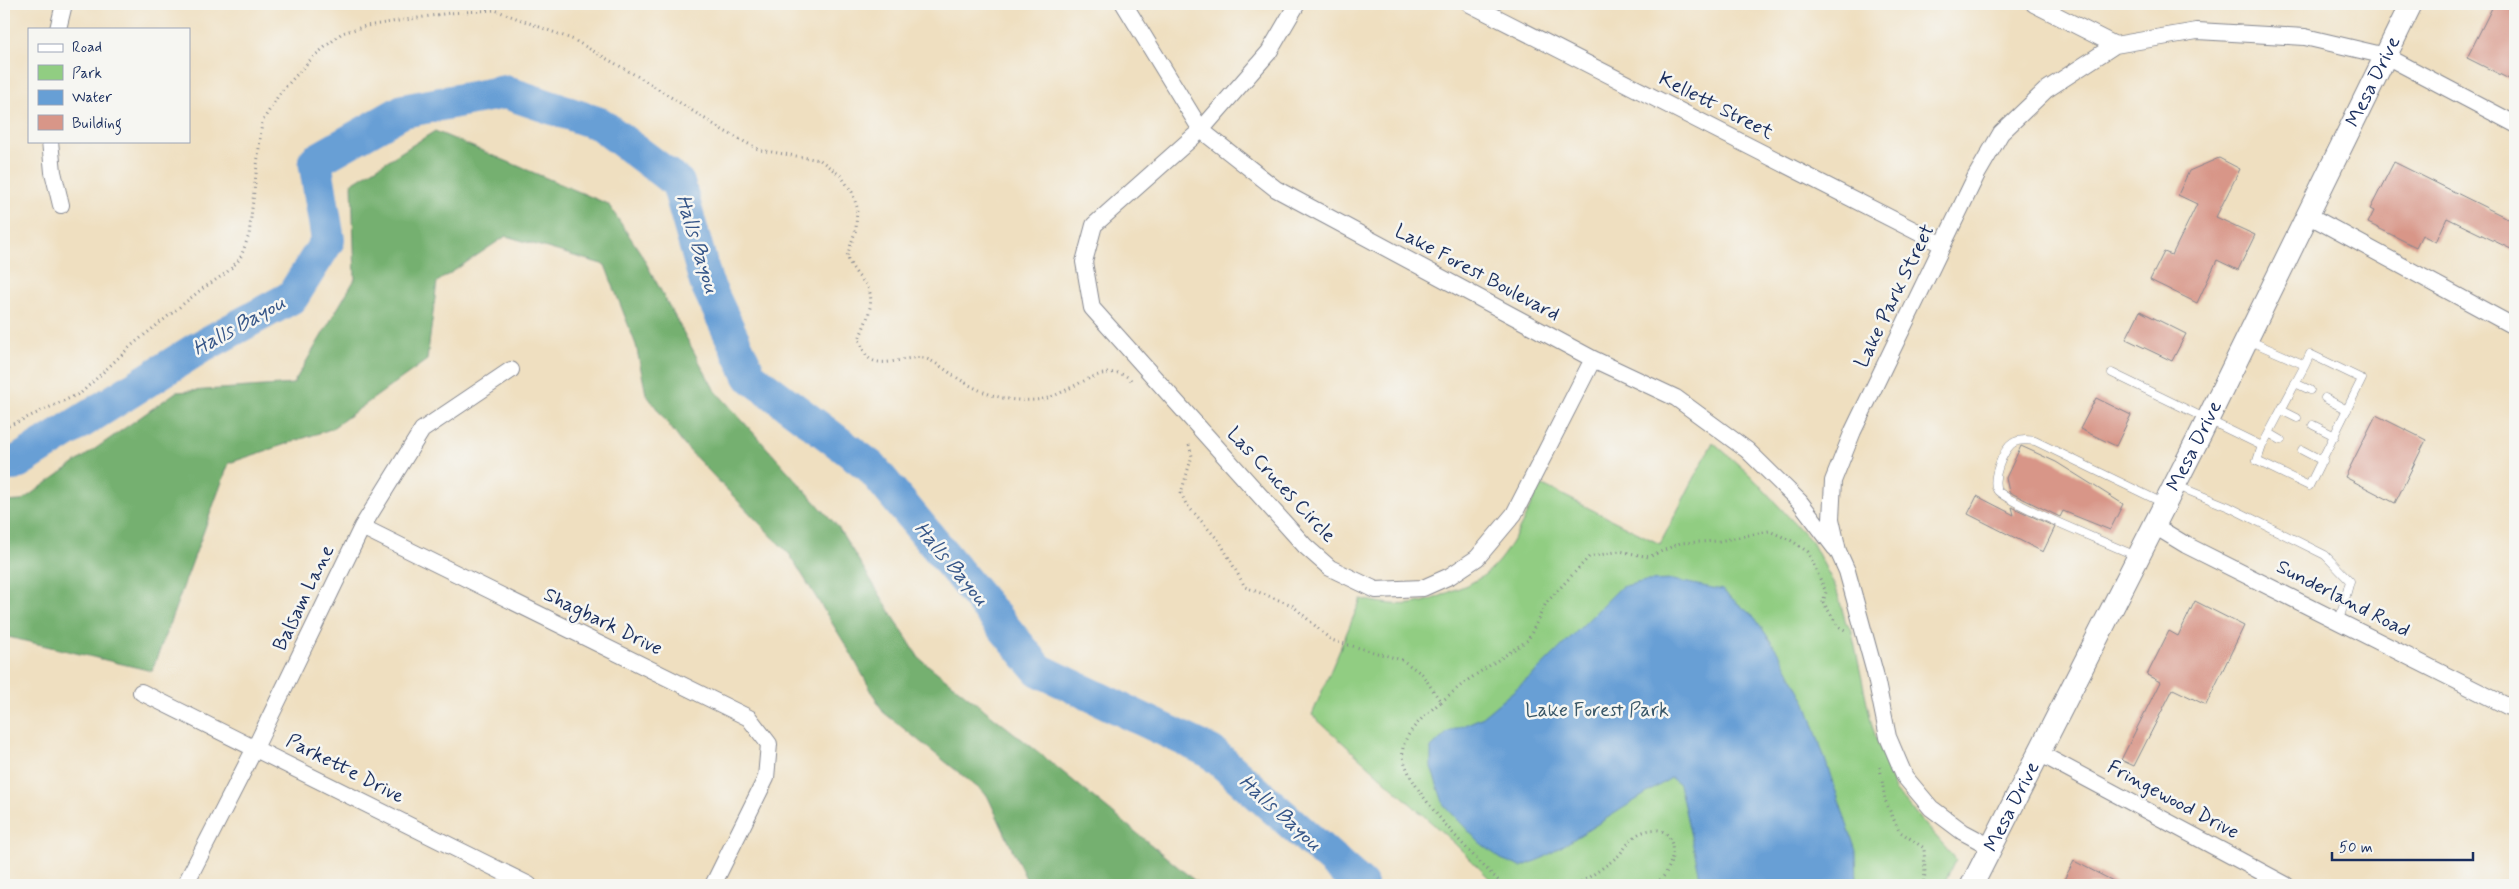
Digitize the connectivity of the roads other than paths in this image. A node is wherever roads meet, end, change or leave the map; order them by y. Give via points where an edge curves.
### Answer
1 (64, 4) edge
2 (1124, 4) edge
3 (1297, 4) edge
4 (1470, 4) edge
5 (2034, 4) edge
6 (2411, 4) edge
7 (58, 28) edge
8 (2115, 46) junction
9 (2386, 56) junction
10 (2515, 124) edge
11 (1202, 130) junction
12 (50, 142) edge
13 (61, 205) dead end
14 (2308, 215) junction
15 (1943, 245) junction
16 (2515, 327) edge
17 (2246, 340) junction
18 (1593, 359) junction
19 (2304, 365) junction
20 (511, 370) dead end
21 (2112, 373) dead end
22 (2295, 383) junction
23 (2310, 390) dead end
24 (2325, 398) dead end
25 (2281, 410) junction
26 (2347, 410) junction
27 (2297, 418) dead end
28 (2207, 420) junction
29 (2313, 426) dead end
30 (2269, 433) junction
31 (2335, 436) junction
32 (2281, 440) dead end
33 (2262, 446) junction
34 (2302, 450) dead end
35 (2323, 461) junction
36 (2169, 494) junction
37 (2153, 526) junction
38 (362, 527) junction
39 (1838, 551) junction
40 (2138, 556) junction
41 (2339, 620) junction
42 (141, 692) dead end
43 (2515, 710) edge
44 (255, 748) junction
45 (2039, 753) junction
46 (1991, 847) junction
47 (185, 885) edge
48 (529, 885) edge
49 (713, 885) edge
50 (1972, 885) edge
51 (2286, 885) edge

1 - 7 street
2 - 11 street, Lake Forest Boulevard
3 - 11 street, Las Cruces Circle via 1269,52
4 - 15 street, Kellett Street
5 - 8 street
6 - 9 main road, Mesa Drive
8 - 9 street, Lake Park Street via 2197,31 2305,37
8 - 15 street, Lake Park Street via 2046,90 2002,133 1976,176
9 - 10 street, Lake Park Street
9 - 14 main road, Mesa Drive
11 - 18 street, Lake Forest Boulevard via 1276,189
11 - 18 street, Las Cruces Circle via 1094,225 1084,262 1092,308 1305,546 1330,568 1376,590 1424,588 1477,558 1514,514
12 - 13 street
14 - 16 street
14 - 17 main road, Mesa Drive
15 - 39 street, Lake Park Street via 1853,431 1834,481 1831,519
17 - 19 lane
17 - 28 main road, Mesa Drive
18 - 39 street, Lake Forest Boulevard via 1676,398 1748,450 1800,502
19 - 22 lane
19 - 26 lane via 2310,354 2362,379
20 - 38 street, Balsam Lane via 422,430
21 - 28 lane
22 - 23 lane
22 - 25 lane
24 - 26 lane
25 - 27 lane
25 - 30 lane
26 - 31 lane
28 - 33 lane
28 - 36 main road, Mesa Drive
29 - 31 lane
30 - 32 lane
30 - 33 lane
31 - 35 lane
33 - 35 lane via 2257,461 2309,486
34 - 35 lane
36 - 37 main road, Mesa Drive
36 - 40 lane via 2035,441 2014,442 2008,447 1995,484 2004,496
36 - 41 lane via 2229,506 2326,555 2350,581
37 - 40 main road, Mesa Drive
37 - 41 street, Sunderland Road
38 - 44 street, Balsam Lane
38 - 49 street, Shagbark Drive via 749,718 770,744 766,778
39 - 46 street, Lake Park Street via 1847,571 1875,672 1888,737 1905,777 1931,808 1963,832
40 - 45 main road, Mesa Drive
41 - 43 street, Sunderland Road
42 - 44 street, Parkette Drive
44 - 47 street, Balsam Lane
44 - 48 street, Parkette Drive
45 - 46 main road, Mesa Drive
45 - 51 street, Fringewood Drive
46 - 50 main road, Mesa Drive

